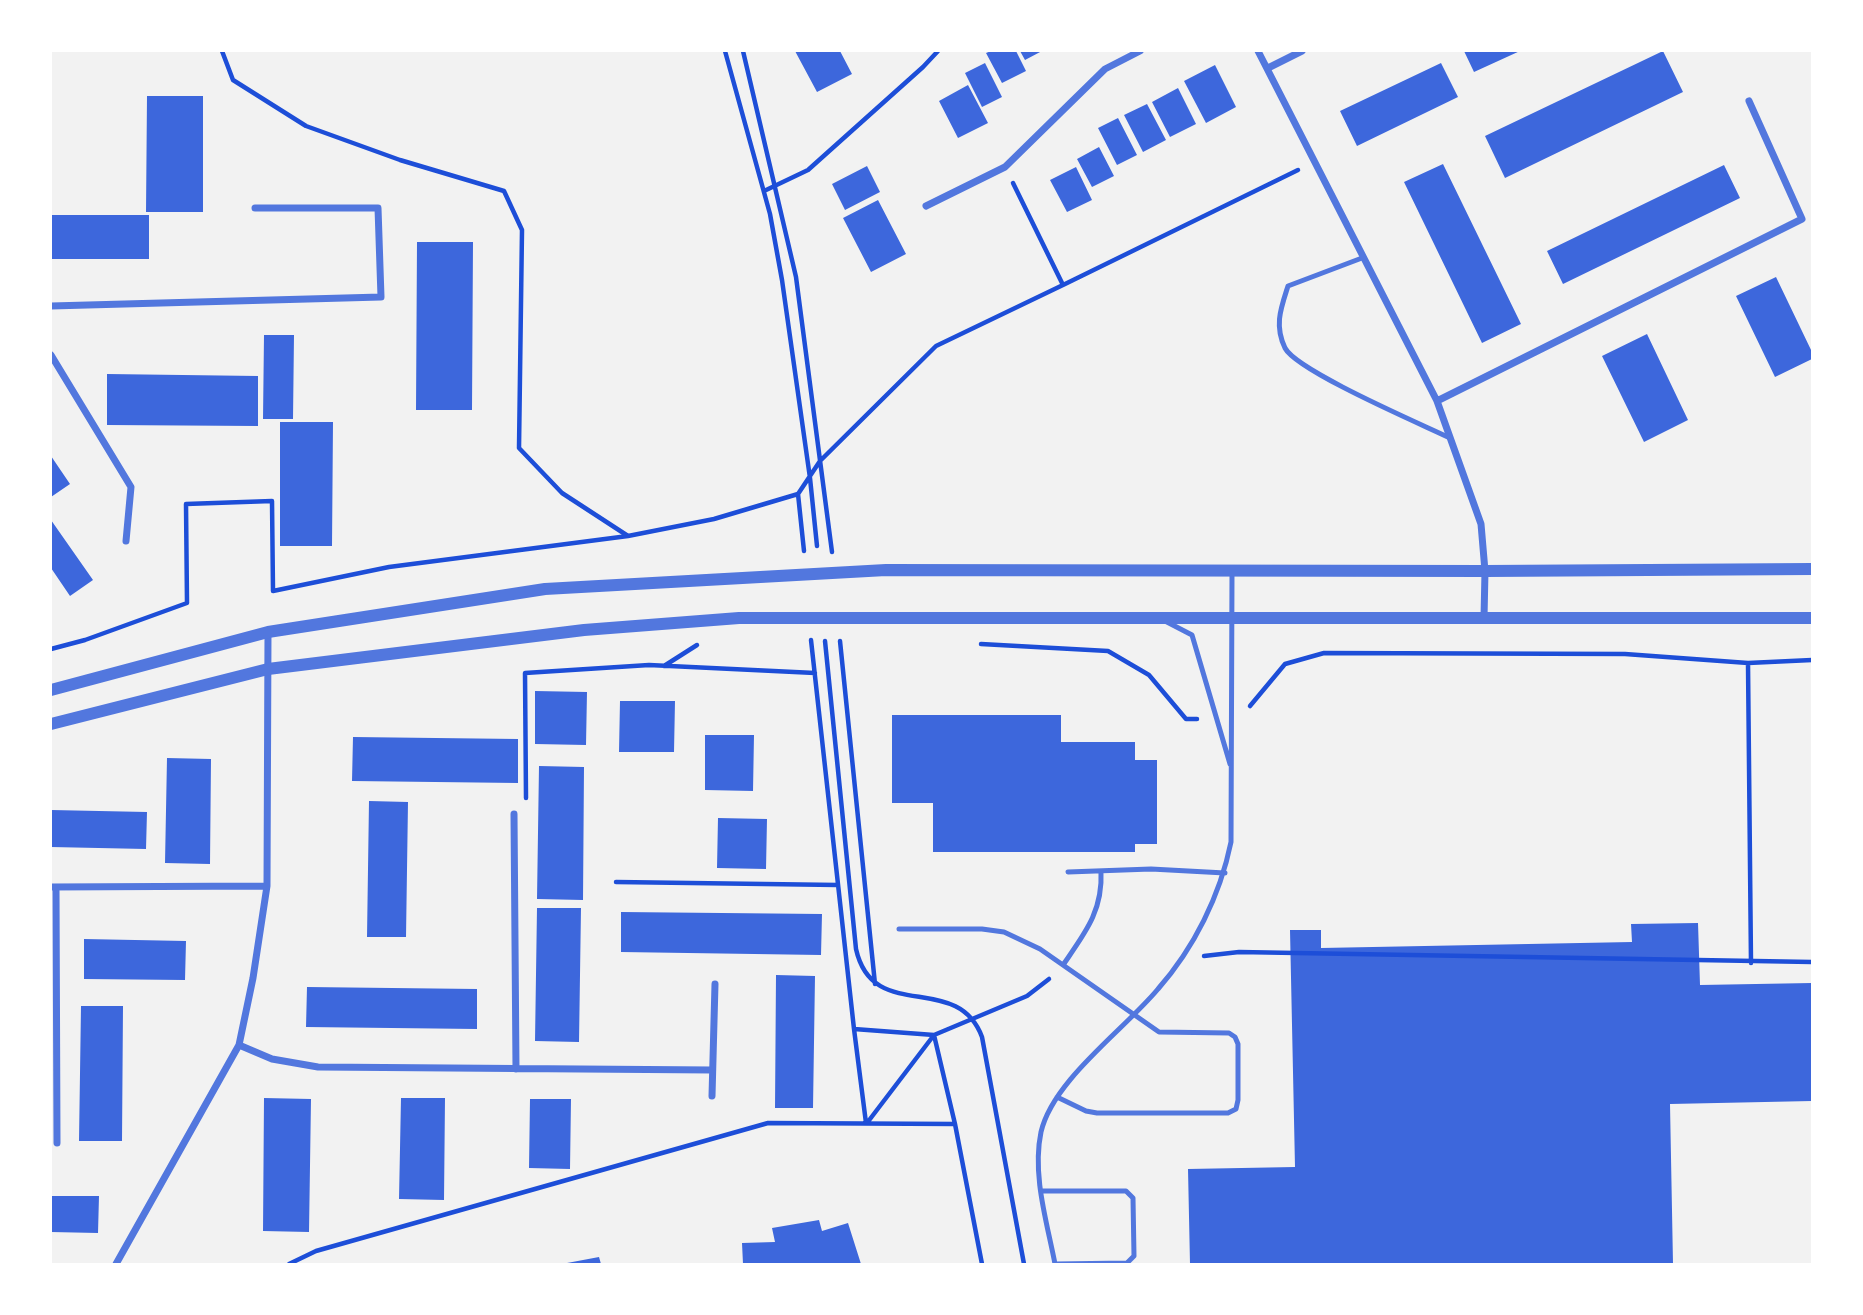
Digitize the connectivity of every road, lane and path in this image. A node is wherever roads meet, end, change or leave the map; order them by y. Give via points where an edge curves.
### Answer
1 (222, 51) edge
2 (725, 51) edge
3 (743, 51) edge
4 (938, 51) edge
5 (1140, 51) edge
6 (1258, 51) edge
7 (1302, 51) edge
8 (1268, 68) junction
9 (1749, 100) dead end
10 (1314, 162) junction
11 (1005, 167) junction
12 (775, 187) junction
13 (764, 191) junction
14 (926, 206) dead end
15 (255, 208) dead end
16 (1362, 258) junction
17 (1063, 285) junction
18 (51, 306) edge
19 (51, 355) edge
20 (1437, 401) junction
21 (1450, 438) junction
22 (820, 461) junction
23 (810, 478) junction
24 (798, 494) junction
25 (628, 536) junction
26 (126, 541) dead end
27 (817, 546) dead end
28 (832, 554) dead end
29 (804, 558) dead end
30 (1812, 569) edge
31 (1232, 570) junction
32 (1485, 571) junction
33 (1158, 618) junction
34 (1485, 618) junction
35 (1812, 618) edge
36 (1232, 619) junction
37 (810, 627) dead end
38 (268, 632) junction
39 (840, 639) dead end
40 (825, 641) dead end
41 (974, 643) dead end
42 (51, 649) edge
43 (1812, 660) edge
44 (1748, 663) junction
45 (268, 669) junction
46 (815, 673) junction
47 (51, 691) edge
48 (1217, 719) junction
49 (1232, 719) junction
50 (51, 724) edge
51 (1231, 770) junction
52 (514, 814) joint
53 (1101, 871) junction
54 (1068, 872) dead end
55 (1224, 873) junction
56 (616, 882) dead end
57 (838, 885) junction
58 (54, 887) edge
59 (267, 887) junction
60 (900, 929) dead end
61 (1181, 958) junction
62 (1812, 962) edge
63 (1751, 963) junction
64 (1063, 965) junction
65 (715, 984) dead end
66 (875, 984) junction
67 (1134, 1015) junction
68 (972, 1017) junction
69 (854, 1030) junction
70 (934, 1035) junction
71 (239, 1045) junction
72 (516, 1069) junction
73 (712, 1070) junction
74 (712, 1096) dead end
75 (1057, 1097) junction
76 (867, 1124) junction
77 (956, 1124) junction
78 (57, 1143) dead end
79 (1041, 1191) junction
80 (302, 1257) junction
81 (116, 1264) edge
82 (289, 1264) edge
83 (297, 1264) edge
84 (982, 1264) edge
85 (1024, 1264) edge
86 (1055, 1264) edge

1 - 25 path via 233,80 306,126 504,191 522,230 519,448 562,493
2 - 13 path
3 - 12 path
4 - 12 path via 808,170
5 - 11 street via 1105,69
6 - 8 street
7 - 8 street
8 - 10 street
9 - 20 street via 1802,219
10 - 16 street
10 - 17 path
11 - 14 street
11 - 17 path
12 - 13 path
12 - 22 path via 796,277
13 - 23 path via 782,280
15 - 18 street via 378,208 381,297
16 - 20 street
16 - 21 lane via 1288,286 1278,318 1286,350 1311,371
17 - 22 path via 936,346
19 - 26 street via 131,487
20 - 21 street
21 - 32 street via 1481,524
22 - 23 path
22 - 28 path
23 - 24 path
23 - 27 path
24 - 25 path via 714,519
24 - 29 path
25 - 42 path via 389,567 273,591 272,502 186,504 187,603
30 - 32 street
31 - 32 street
31 - 36 lane
31 - 38 street via 886,570 545,589
32 - 34 street
33 - 36 street
33 - 45 street via 739,618 584,630
33 - 48 lane via 1192,635
34 - 35 street
34 - 36 street
36 - 49 lane
37 - 46 path
38 - 45 street
38 - 47 street
39 - 66 path
40 - 66 path via 856,949 860,965
41 - 48 path via 1108,650 1149,675 1186,719
43 - 44 path
44 - 49 path via 1625,654 1324,653 1285,664 1246,710
44 - 63 path
45 - 50 street
45 - 59 street
46 - 52 path via 649,665 525,673 526,804
46 - 57 path
48 - 51 lane
49 - 51 lane
51 - 55 lane via 1231,842
52 - 72 street
53 - 54 lane
53 - 55 lane
53 - 64 lane via 1102,887 1092,922
55 - 61 lane
56 - 57 path
57 - 69 path
58 - 59 street
58 - 78 street
59 - 71 street
60 - 64 lane via 1004,932
61 - 63 path via 1239,953
61 - 67 lane
62 - 63 path
64 - 67 lane
64 - 68 path via 1027,996
65 - 73 street
66 - 68 path via 888,991 941,1001
67 - 75 lane
67 - 75 lane via 1159,1032 1229,1033 1235,1037 1236,1109 1097,1112
68 - 70 path
68 - 85 path via 982,1037
69 - 70 path
69 - 76 path
70 - 76 path
70 - 77 path
71 - 72 street via 272,1059 318,1067
71 - 81 street
72 - 73 street
73 - 74 street
75 - 79 lane via 1041,1131
76 - 77 path
76 - 80 path via 768,1123
77 - 84 path
79 - 86 lane
79 - 86 lane via 1126,1191 1133,1198 1134,1256 1128,1263
80 - 82 path
80 - 83 path

